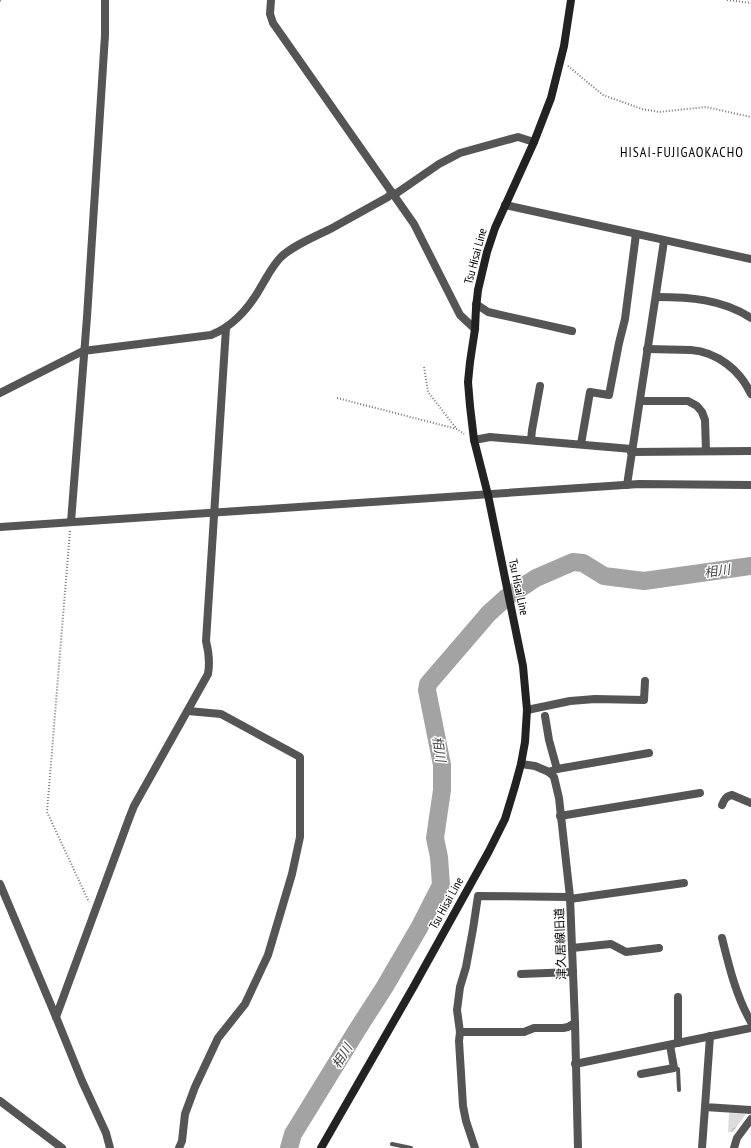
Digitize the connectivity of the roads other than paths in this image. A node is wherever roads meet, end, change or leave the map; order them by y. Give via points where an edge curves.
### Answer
1 (105, 0) edge
2 (271, 0) edge
3 (571, 0) edge
4 (534, 142) junction
5 (393, 193) junction
6 (505, 205) junction
7 (636, 234) junction
8 (664, 241) junction
9 (751, 259) edge
10 (656, 297) junction
11 (476, 304) junction
12 (751, 318) edge
13 (226, 328) junction
14 (475, 329) junction
15 (572, 331) dead end
16 (647, 349) junction
17 (83, 351) junction
18 (540, 386) dead end
19 (0, 393) edge
20 (751, 394) edge
21 (640, 401) junction
22 (474, 440) junction
23 (531, 440) junction
24 (581, 444) junction
25 (632, 450) junction
26 (706, 451) junction
27 (751, 451) edge
28 (627, 484) junction
29 (751, 485) edge
30 (488, 494) junction
31 (214, 513) junction
32 (71, 522) junction
33 (0, 527) edge
34 (645, 681) dead end
35 (527, 710) junction
36 (188, 712) junction
37 (545, 716) dead end
38 (649, 753) dead end
39 (521, 764) junction
40 (557, 769) junction
41 (549, 772) junction
42 (700, 793) dead end
43 (751, 803) edge
44 (722, 805) dead end
45 (560, 816) junction
46 (684, 883) dead end
47 (0, 884) edge
48 (467, 890) junction
49 (478, 896) junction
50 (570, 898) junction
51 (722, 938) dead end
52 (572, 948) junction
53 (659, 948) dead end
54 (573, 972) junction
55 (521, 974) dead end
56 (678, 997) dead end
57 (56, 1017) junction
58 (751, 1022) edge
59 (575, 1023) junction
60 (751, 1028) edge
61 (460, 1032) junction
62 (710, 1036) junction
63 (674, 1044) junction
64 (575, 1064) junction
65 (674, 1068) junction
66 (641, 1074) dead end
67 (679, 1090) dead end
68 (0, 1101) edge
69 (705, 1107) junction
70 (751, 1110) edge
71 (751, 1119) edge
72 (392, 1144) dead end
73 (62, 1148) edge
74 (110, 1148) edge
75 (179, 1148) edge
76 (321, 1148) edge
77 (411, 1148) edge
78 (475, 1148) edge
79 (578, 1148) edge
80 (702, 1148) edge
81 (734, 1148) edge

1 - 17 street via 105,35
2 - 5 street via 270,14 273,23
3 - 4 main road, Tsu Hisai Line via 561,60
4 - 5 street via 518,137 460,153
4 - 6 main road, Tsu Hisai Line
5 - 13 street via 281,257 252,302
5 - 14 street via 420,234 460,314
6 - 7 street
6 - 11 main road, Tsu Hisai Line via 487,252
7 - 8 street
7 - 24 street via 625,319 608,395 590,392
8 - 9 street
8 - 10 street
10 - 12 street via 709,300 734,308
10 - 16 street
11 - 14 main road, Tsu Hisai Line
11 - 15 street via 488,312
13 - 17 street via 211,335
13 - 31 street
14 - 22 main road, Tsu Hisai Line via 468,382
16 - 20 street via 697,350 709,354 725,362 737,373
16 - 21 street
17 - 19 street
17 - 32 street
18 - 23 street
21 - 25 street
21 - 26 street via 688,401 697,406 705,420
22 - 23 street via 490,437
22 - 30 main road, Tsu Hisai Line
23 - 24 street
24 - 25 street
25 - 26 street
25 - 28 street
26 - 27 street
28 - 29 street
28 - 30 street
30 - 31 street
30 - 35 main road, Tsu Hisai Line via 523,666
31 - 32 street
31 - 36 street via 206,641 210,665 208,674
32 - 33 street
34 - 35 street via 644,700 570,700
35 - 39 main road, Tsu Hisai Line
36 - 57 street via 134,806
36 - 75 street via 222,714 300,757 300,837 268,955 245,1004 218,1038 195,1087 185,1114
37 - 40 street
38 - 40 street
39 - 41 street
39 - 48 main road, Tsu Hisai Line via 504,819
40 - 41 street
41 - 45 street, 津久居線旧道 via 554,777 557,787
42 - 45 street
43 - 44 street via 729,795
45 - 50 street, 津久居線旧道
46 - 50 street
47 - 57 street
48 - 49 street
48 - 76 main road, Tsu Hisai Line
49 - 50 street
49 - 61 street via 466,967 460,987 457,1010
50 - 52 street, 津久居線旧道
51 - 58 street via 731,975
52 - 53 street via 611,944 626,952
52 - 54 street, 津久居線旧道
54 - 55 street
54 - 59 street, 津久居線旧道
56 - 63 street
57 - 74 street via 106,1133
59 - 61 street via 563,1028 534,1028 524,1032
59 - 64 street, 津久居線旧道
60 - 62 street
61 - 78 street via 463,1106
62 - 63 street
62 - 69 street
63 - 64 street
63 - 65 street
64 - 79 street, 津久居線旧道
65 - 66 street
65 - 67 lane via 678,1069
68 - 73 street
69 - 70 street
69 - 80 street
71 - 81 street via 737,1138
72 - 77 lane

